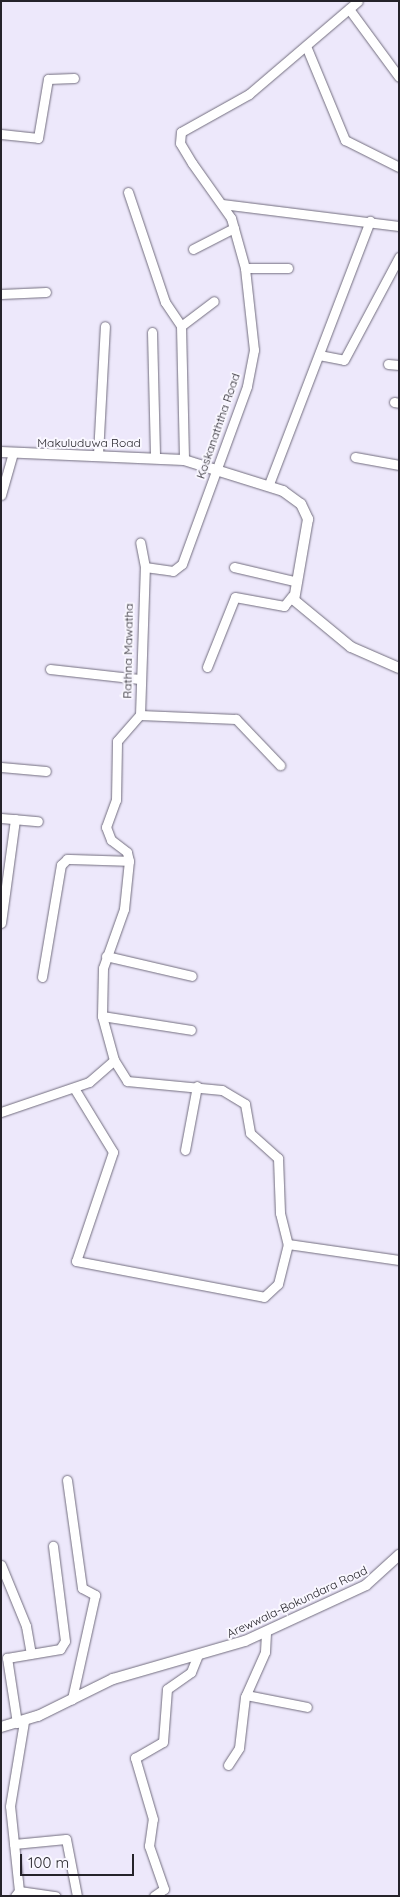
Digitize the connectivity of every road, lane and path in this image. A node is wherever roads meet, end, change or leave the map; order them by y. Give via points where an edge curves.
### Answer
1 (358, 1) edge
2 (349, 9) junction
3 (306, 46) junction
4 (399, 77) edge
5 (74, 78) dead end
6 (1, 134) edge
7 (399, 167) edge
8 (128, 192) dead end
9 (222, 204) junction
10 (370, 222) junction
11 (399, 226) edge
12 (234, 228) junction
13 (193, 249) dead end
14 (399, 257) edge
15 (245, 268) junction
16 (288, 268) dead end
17 (46, 292) dead end
18 (1, 294) edge
19 (214, 302) dead end
20 (105, 326) dead end
21 (181, 326) junction
22 (152, 332) dead end
23 (318, 355) junction
24 (388, 364) dead end
25 (399, 366) edge
26 (1, 452) edge
27 (12, 453) junction
28 (98, 454) junction
29 (155, 456) junction
30 (355, 457) dead end
31 (184, 460) junction
32 (399, 465) edge
33 (217, 470) junction
34 (269, 484) junction
35 (1, 495) edge
36 (140, 542) dead end
37 (145, 567) junction
38 (234, 567) dead end
39 (294, 581) junction
40 (292, 596) junction
41 (207, 667) dead end
42 (399, 668) edge
43 (50, 669) dead end
44 (139, 679) junction
45 (140, 714) junction
46 (280, 765) dead end
47 (1, 767) edge
48 (46, 770) dead end
49 (1, 818) edge
50 (15, 818) junction
51 (38, 821) dead end
52 (129, 861) junction
53 (1, 923) edge
54 (106, 956) junction
55 (192, 976) dead end
56 (42, 977) dead end
57 (102, 1016) junction
58 (192, 1030) dead end
59 (114, 1060) junction
60 (197, 1086) junction
61 (74, 1088) junction
62 (1, 1112) edge
63 (185, 1150) dead end
64 (288, 1244) junction
65 (399, 1260) edge
66 (67, 1480) dead end
67 (53, 1546) dead end
68 (399, 1556) edge
69 (1, 1564) edge
70 (266, 1631) junction
71 (31, 1654) junction
72 (198, 1655) junction
73 (246, 1694) junction
74 (72, 1699) junction
75 (307, 1707) dead end
76 (21, 1722) junction
77 (1, 1727) edge
78 (228, 1765) dead end
79 (14, 1844) junction
80 (17, 1894) edge
81 (56, 1896) edge
82 (77, 1896) edge
83 (154, 1896) edge

1 - 2 street, Koskanaththa Road
2 - 3 street, Koskanaththa Road
2 - 4 street
3 - 7 street via 345,140
3 - 9 street, Koskanaththa Road via 250,94 181,132 184,150
5 - 6 street via 48,80 38,138
8 - 21 street via 165,302
9 - 10 street
9 - 12 street, Koskanaththa Road
10 - 11 street
10 - 23 street
12 - 13 street
12 - 15 street, Koskanaththa Road
14 - 23 street via 344,360
15 - 16 street
15 - 33 street, Koskanaththa Road via 254,350 247,386
17 - 18 street
19 - 21 street
20 - 28 street
21 - 31 street
22 - 29 street
23 - 34 street
24 - 25 street
26 - 27 street, Makuluduwa Road
27 - 28 street, Makuluduwa Road
27 - 35 street
28 - 29 street, Makuluduwa Road
29 - 31 street, Makuluduwa Road
30 - 32 street
31 - 33 street, Makuluduwa Road
33 - 34 street, Makuluduwa Road
33 - 37 street, Koskanaththa Road via 178,569
34 - 39 street, Makuluduwa Road via 295,499 308,519
36 - 37 street, Rathna Mawatha
37 - 44 street, Rathna Mawatha
38 - 39 street
39 - 40 street, Makuluduwa Road
40 - 41 street via 284,606 235,597
40 - 42 street via 342,641
43 - 44 street
44 - 45 street, Rathna Mawatha
45 - 46 street via 236,719
45 - 52 street, Rathna Mawatha via 117,741 116,800 106,827 111,840 127,852
47 - 48 street
49 - 50 street
50 - 51 street
50 - 53 street
52 - 54 street via 124,909
52 - 56 street via 67,859 61,865
54 - 55 street
54 - 57 street
57 - 58 street
57 - 59 street
59 - 60 street via 127,1081
59 - 61 street via 89,1082
60 - 63 street
60 - 64 street via 236,1095 245,1104 255,1142 276,1155 280,1213
61 - 62 street
61 - 64 street via 112,1152 76,1261 264,1297 278,1284
64 - 65 street
66 - 74 street via 82,1588 95,1595
67 - 71 street via 65,1641 60,1649
68 - 70 street, Arewwala-Bokundara Road via 366,1585
69 - 71 street via 26,1626
70 - 72 street, Arewwala-Bokundara Road
70 - 73 street via 265,1652
71 - 76 street via 6,1661
72 - 74 street, Arewwala-Bokundara Road via 121,1676
72 - 83 street via 191,1672 167,1689 163,1742 135,1758 153,1819 149,1846 164,1889
73 - 75 street
73 - 78 street via 242,1738
74 - 76 street, Arewwala-Bokundara Road
76 - 77 street, Arewwala-Bokundara Road
76 - 79 street via 20,1761 12,1786
79 - 80 street
79 - 82 street via 66,1839
80 - 81 street

